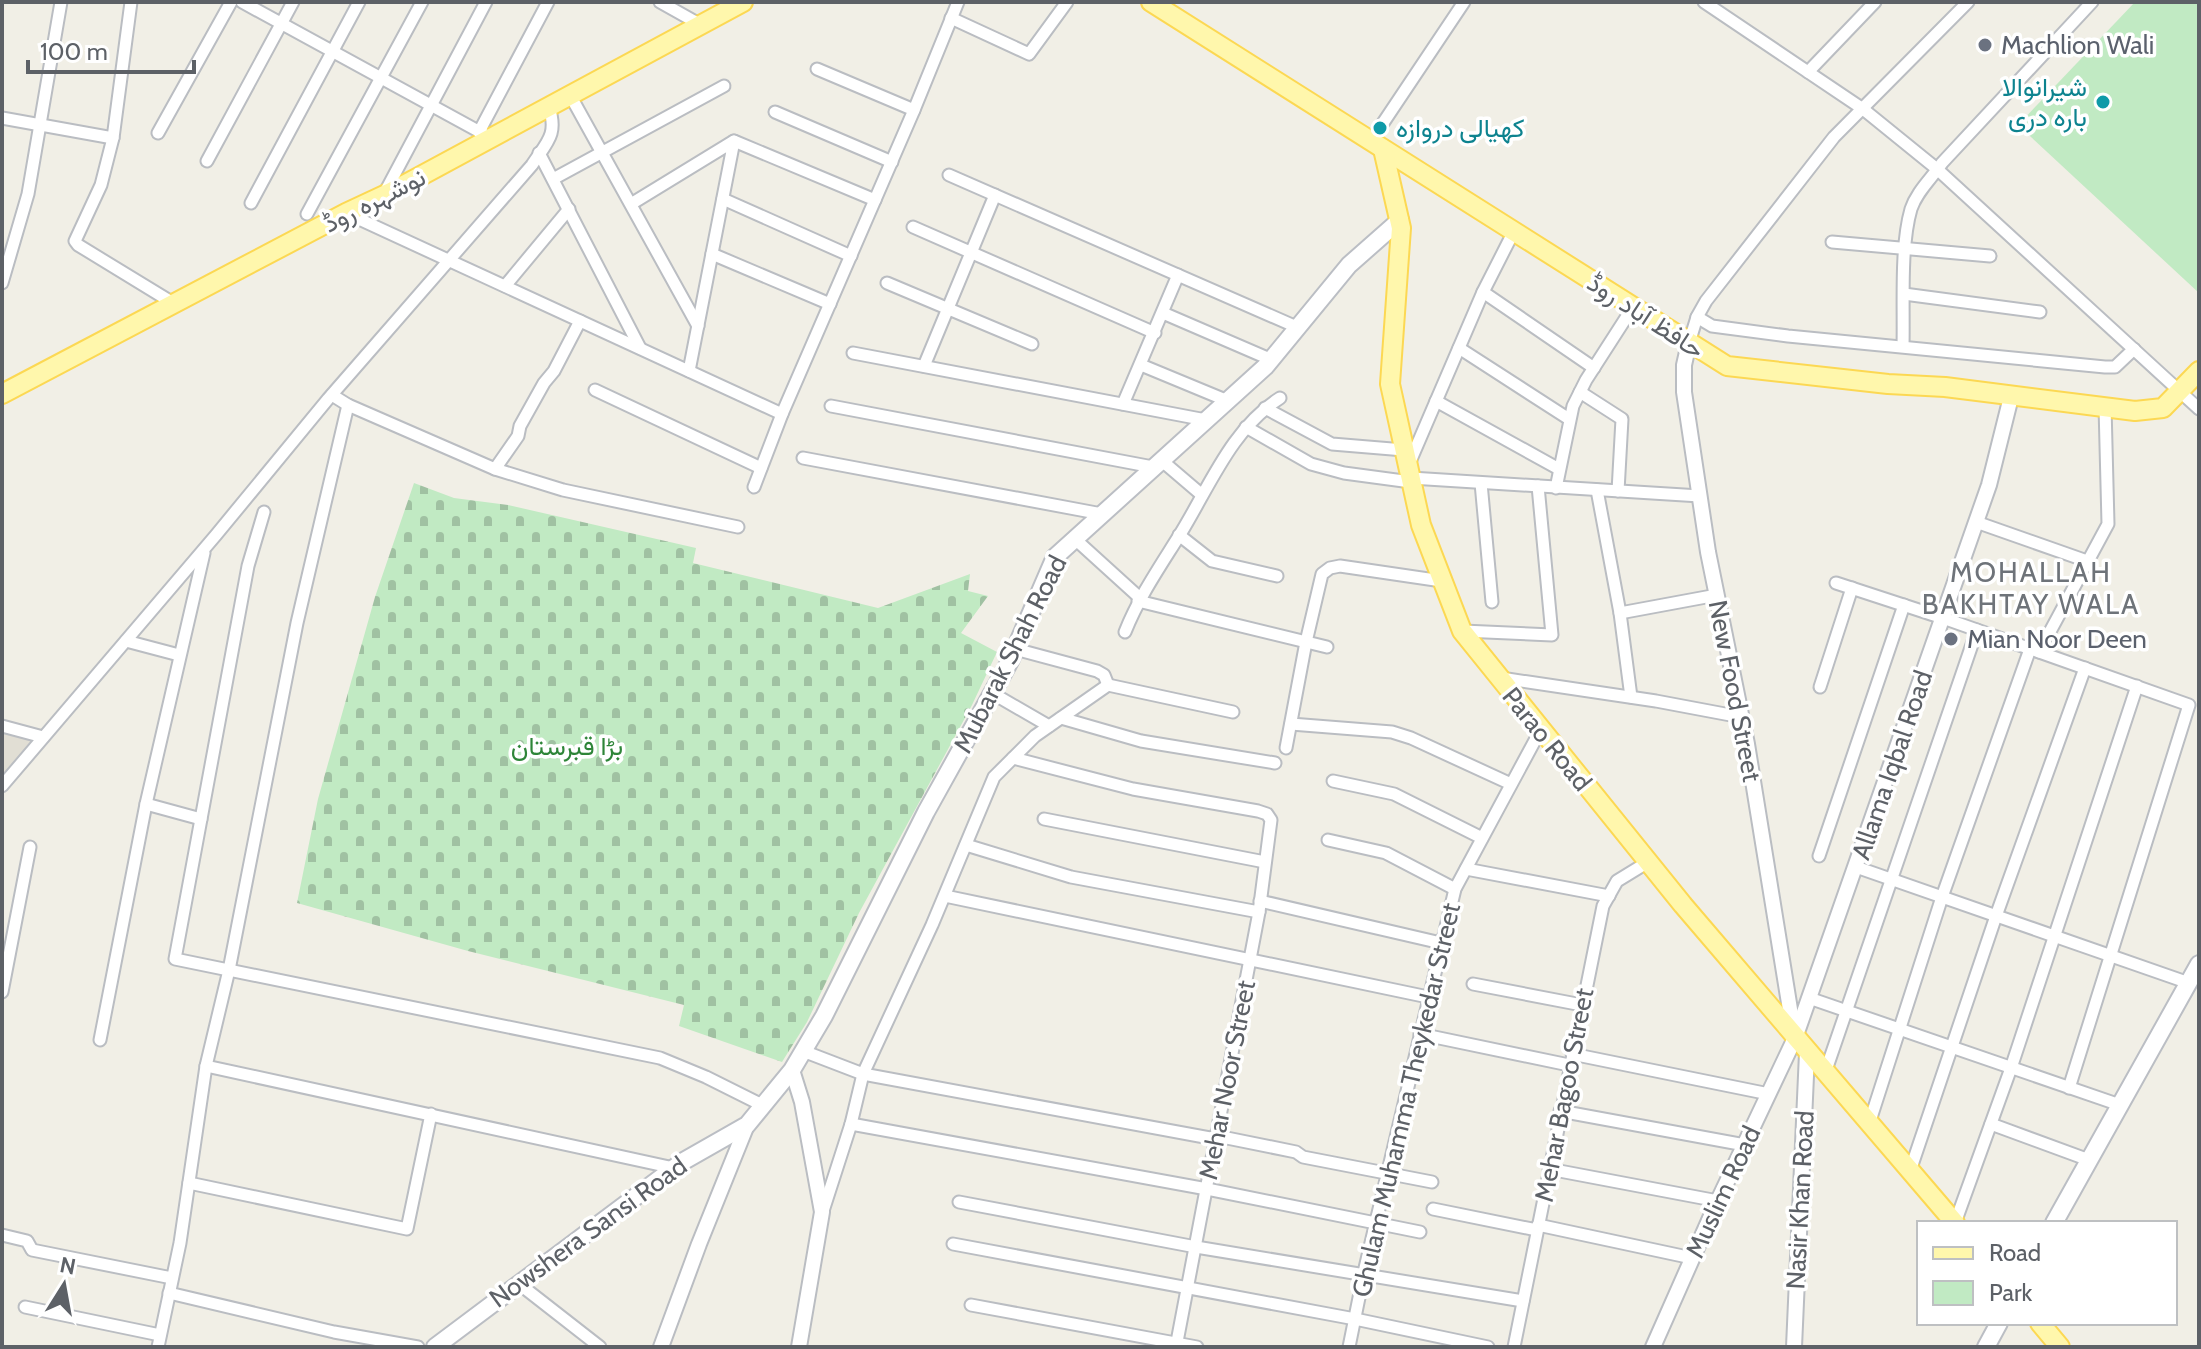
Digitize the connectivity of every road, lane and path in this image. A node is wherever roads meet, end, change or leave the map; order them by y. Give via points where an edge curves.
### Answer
1 (61, 2) edge
2 (131, 2) edge
3 (231, 2) edge
4 (242, 2) edge
5 (293, 2) edge
6 (359, 2) edge
7 (422, 2) edge
8 (486, 2) edge
9 (548, 2) edge
10 (743, 2) edge
11 (958, 2) edge
12 (1067, 2) edge
13 (1151, 2) edge
14 (1464, 2) edge
15 (1704, 2) edge
16 (1875, 2) edge
17 (1968, 2) edge
18 (2092, 2) edge
19 (667, 4) edge
20 (951, 18) junction
21 (281, 24) junction
22 (701, 25) junction
23 (332, 51) junction
24 (817, 69) dead end
25 (1808, 72) junction
26 (381, 78) junction
27 (724, 86) dead end
28 (570, 95) junction
29 (430, 105) junction
30 (549, 107) junction
31 (1863, 109) junction
32 (914, 110) junction
33 (775, 112) dead end
34 (2, 118) edge
35 (41, 125) junction
36 (158, 133) dead end
37 (485, 135) junction
38 (113, 138) junction
39 (734, 141) junction
40 (1377, 145) junction
41 (603, 152) junction
42 (539, 153) junction
43 (207, 161) dead end
44 (892, 162) junction
45 (1937, 169) junction
46 (949, 175) dead end
47 (553, 179) junction
48 (995, 195) junction
49 (383, 196) junction
50 (723, 199) junction
51 (875, 200) junction
52 (251, 203) dead end
53 (631, 204) junction
54 (569, 209) junction
55 (346, 213) junction
56 (307, 214) dead end
57 (1400, 220) junction
58 (913, 227) dead end
59 (1514, 231) junction
60 (1832, 242) dead end
61 (1906, 247) junction
62 (971, 253) junction
63 (712, 254) junction
64 (851, 256) junction
65 (1990, 256) dead end
66 (449, 260) junction
67 (1178, 275) junction
68 (2, 283) edge
69 (887, 283) dead end
70 (505, 286) junction
71 (1483, 292) junction
72 (1904, 294) junction
73 (173, 303) junction
74 (830, 304) junction
75 (1633, 307) junction
76 (946, 310) junction
77 (2040, 312) dead end
78 (1163, 313) junction
79 (1697, 317) junction
80 (580, 321) junction
81 (698, 326) junction
82 (1299, 328) junction
83 (1155, 333) junction
84 (1689, 343) junction
85 (1032, 344) dead end
86 (1903, 346) junction
87 (1459, 348) junction
88 (641, 349) junction
89 (2134, 349) junction
90 (853, 353) dead end
91 (1272, 360) junction
92 (1141, 365) junction
93 (924, 366) junction
94 (1594, 368) junction
95 (689, 371) junction
96 (2199, 371) edge
97 (595, 390) dead end
98 (3, 391) edge
99 (2180, 391) junction
100 (1580, 392) junction
101 (332, 395) junction
102 (2011, 397) junction
103 (1280, 398) dead end
104 (1228, 401) junction
105 (1436, 401) junction
106 (1123, 404) junction
107 (348, 405) junction
108 (831, 406) dead end
109 (2105, 406) junction
110 (1265, 408) junction
111 (2199, 409) edge
112 (782, 414) junction
113 (1569, 419) junction
114 (1206, 420) junction
115 (1246, 427) junction
116 (803, 458) dead end
117 (1157, 464) junction
118 (761, 468) junction
119 (495, 469) junction
120 (1409, 469) junction
121 (1559, 469) junction
122 (1481, 483) junction
123 (1538, 486) junction
124 (754, 487) dead end
125 (1556, 488) junction
126 (1597, 490) junction
127 (1618, 491) junction
128 (1202, 495) junction
129 (1700, 496) junction
130 (264, 512) dead end
131 (1102, 514) junction
132 (1976, 522) junction
133 (738, 527) dead end
134 (1179, 535) junction
135 (1075, 539) junction
136 (205, 549) junction
137 (2087, 561) junction
138 (1277, 576) dead end
139 (1442, 581) junction
140 (1836, 583) dead end
141 (1852, 588) junction
142 (1717, 595) junction
143 (1139, 599) junction
144 (1492, 602) dead end
145 (1904, 605) junction
146 (1620, 613) junction
147 (1943, 618) junction
148 (1977, 630) junction
149 (1462, 631) junction
150 (1125, 632) dead end
151 (126, 641) junction
152 (1306, 642) junction
153 (1327, 647) dead end
154 (1015, 649) junction
155 (2034, 650) junction
156 (179, 655) junction
157 (2085, 668) junction
158 (1496, 677) junction
159 (1108, 685) junction
160 (2137, 686) junction
161 (1820, 687) dead end
162 (992, 693) junction
163 (1631, 697) junction
164 (1233, 712) dead end
165 (1741, 717) junction
166 (1061, 718) junction
167 (1291, 724) junction
168 (2, 726) edge
169 (1049, 726) junction
170 (1540, 731) junction
171 (43, 737) junction
172 (1286, 748) dead end
173 (1013, 758) junction
174 (1275, 763) dead end
175 (1333, 781) dead end
176 (1511, 784) junction
177 (2, 786) edge
178 (146, 804) junction
179 (201, 819) junction
180 (1044, 819) dead end
181 (1482, 838) junction
182 (1328, 840) dead end
183 (966, 845) junction
184 (30, 847) dead end
185 (1819, 856) dead end
186 (1265, 862) junction
187 (1648, 862) junction
188 (1856, 867) junction
189 (1466, 869) junction
190 (1890, 879) junction
191 (1455, 889) junction
192 (945, 896) junction
193 (1609, 896) junction
194 (1942, 897) junction
195 (1260, 906) junction
196 (1996, 916) junction
197 (2054, 936) junction
198 (1441, 943) junction
199 (2110, 955) junction
200 (1250, 960) junction
201 (2199, 964) edge
202 (229, 970) junction
203 (2189, 983) junction
204 (1473, 984) dead end
205 (2, 992) edge
206 (1428, 997) junction
207 (1809, 998) junction
208 (1582, 1005) junction
209 (1845, 1010) junction
210 (1900, 1029) junction
211 (1420, 1034) junction
212 (100, 1040) dead end
213 (1801, 1046) junction
214 (1953, 1047) junction
215 (803, 1051) junction
216 (1571, 1060) junction
217 (206, 1066) junction
218 (2011, 1068) junction
219 (792, 1070) junction
220 (1825, 1073) junction
221 (863, 1074) junction
222 (2069, 1088) junction
223 (1769, 1094) junction
224 (762, 1105) junction
225 (2120, 1105) junction
226 (1560, 1111) junction
227 (431, 1114) junction
228 (851, 1124) junction
229 (1869, 1124) junction
230 (1991, 1124) junction
231 (747, 1125) junction
232 (1217, 1136) junction
233 (1745, 1145) junction
234 (2089, 1160) junction
235 (674, 1168) junction
236 (1549, 1169) junction
237 (1910, 1171) junction
238 (1388, 1173) junction
239 (1432, 1182) dead end
240 (189, 1183) junction
241 (1207, 1189) junction
242 (1718, 1201) junction
243 (959, 1202) dead end
244 (1433, 1209) dead end
245 (822, 1212) junction
246 (1953, 1221) edge
247 (1956, 1221) edge
248 (2055, 1221) edge
249 (1376, 1224) junction
250 (1537, 1228) junction
251 (1420, 1232) dead end
252 (2, 1235) edge
253 (953, 1244) dead end
254 (1196, 1247) junction
255 (1692, 1258) junction
256 (1364, 1273) junction
257 (172, 1278) junction
258 (518, 1283) junction
259 (1188, 1288) junction
260 (169, 1293) junction
261 (1523, 1301) junction
262 (971, 1305) dead end
263 (25, 1307) dead end
264 (1355, 1319) junction
265 (1998, 1325) edge
266 (2042, 1325) edge
267 (159, 1341) edge
268 (1177, 1345) edge
269 (418, 1347) edge
270 (435, 1347) edge
271 (600, 1347) edge
272 (661, 1347) edge
273 (799, 1347) edge
274 (1197, 1347) edge
275 (1349, 1347) edge
276 (1488, 1347) edge
277 (1514, 1347) edge
278 (1653, 1347) edge
279 (1794, 1347) edge
280 (1986, 1347) edge
281 (2060, 1347) edge

1 - 35 street
2 - 38 street
3 - 36 street
4 - 21 street
5 - 21 street
6 - 23 street
7 - 26 street
8 - 29 street
9 - 37 street
10 - 22 main road, نوشہرہ روڈ
11 - 20 street
12 - 20 street via 1029,54
13 - 40 main road, حافظ آباد روڈ
14 - 40 street
15 - 25 street
16 - 25 street
17 - 31 street
18 - 45 street
19 - 22 street
20 - 32 street
21 - 23 street
21 - 43 street
22 - 28 main road, نوشہرہ روڈ
23 - 26 street
23 - 52 street
24 - 32 street
25 - 31 street
26 - 29 street
26 - 56 street
27 - 41 street
28 - 30 main road, نوشہرہ روڈ
28 - 41 street
29 - 37 street
29 - 49 street
30 - 37 main road, نوشہرہ روڈ
30 - 42 street via 553,133
31 - 45 street
31 - 79 street via 1765,222
32 - 44 street
33 - 44 street
34 - 35 street
35 - 38 street
35 - 68 street
37 - 49 main road, نوشہرہ روڈ
38 - 73 street via 101,185 75,241
39 - 50 street
39 - 51 street
39 - 53 street
40 - 57 main road, Parao Road
40 - 59 main road, حافظ آباد روڈ
41 - 47 street
41 - 53 street
42 - 47 street
42 - 66 street
44 - 51 street
45 - 61 street via 1911,208
45 - 89 street
46 - 48 street
47 - 54 street
48 - 62 street
48 - 67 street
49 - 55 main road, نوشہرہ روڈ
50 - 63 street
50 - 64 street
51 - 64 street
53 - 81 street
54 - 70 street
54 - 88 street
55 - 66 street
55 - 73 main road, نوشہرہ روڈ
57 - 82 main road, Mubarak Shah Road via 1349,265
57 - 120 main road, Parao Road via 1390,384
58 - 62 street
59 - 71 street
59 - 75 main road, حافظ آباد روڈ
60 - 61 street
61 - 65 street
61 - 72 street
62 - 76 street
62 - 83 street
63 - 74 street
63 - 81 street
64 - 74 street
66 - 70 street
66 - 101 street
67 - 78 street
67 - 82 street
69 - 76 street
70 - 80 street
71 - 87 street
71 - 94 street
72 - 77 street
72 - 86 street
73 - 98 main road, نوشہرہ روڈ
74 - 112 street
75 - 84 main road, حافظ آباد روڈ
75 - 94 street
76 - 85 street
76 - 93 street
78 - 83 street
78 - 91 street
79 - 84 street
79 - 86 street via 1712,326
80 - 88 street
80 - 119 street
81 - 95 street
82 - 91 main road, Mubarak Shah Road
83 - 92 street
84 - 102 main road, حافظ آباد روڈ via 1744,370
84 - 129 street, New Food Street via 1684,392
86 - 89 street via 2115,367
87 - 105 street
87 - 113 street
88 - 95 street
89 - 99 street
90 - 93 street
91 - 104 main road, Mubarak Shah Road
92 - 104 street
92 - 106 street
93 - 106 street
94 - 100 street
95 - 112 street
96 - 99 main road, حافظ آباد روڈ
97 - 118 street
99 - 109 main road, حافظ آباد روڈ via 2163,408 2150,411
99 - 111 street
100 - 113 street
100 - 127 street via 1622,419
101 - 107 street
101 - 136 street
102 - 109 main road, حافظ آباد روڈ
102 - 132 street, Allama Iqbal Road
103 - 110 street
104 - 114 main road, Mubarak Shah Road
105 - 120 street
105 - 121 street
106 - 114 street
107 - 119 street
107 - 202 street via 297,623
108 - 117 street
109 - 137 street via 2108,524
110 - 115 street
110 - 120 street via 1310,435
112 - 118 street
113 - 121 street
114 - 117 main road, Mubarak Shah Road
115 - 120 street via 1311,464 1344,473
115 - 128 street
116 - 131 street
117 - 128 street
117 - 131 main road, Mubarak Shah Road
118 - 124 street
119 - 133 street via 563,490
120 - 122 street
120 - 139 main road, Parao Road via 1421,525
121 - 125 street
122 - 123 street
122 - 144 street
123 - 125 street
123 - 149 street via 1552,635
125 - 126 street
126 - 127 street
126 - 146 street
127 - 129 street
128 - 134 street
129 - 142 street, New Food Street
130 - 179 street via 248,566
131 - 135 main road, Mubarak Shah Road
132 - 137 street
132 - 147 street, Allama Iqbal Road
134 - 138 street via 1212,561
134 - 143 street
135 - 143 street
135 - 154 main road, Mubarak Shah Road via 1055,557
136 - 151 street
136 - 156 street
137 - 155 street
139 - 149 main road, Parao Road
139 - 152 street via 1330,568 1319,583
140 - 141 street
141 - 145 street
141 - 161 street
142 - 146 street
142 - 165 street, New Food Street
143 - 150 street
143 - 152 street
145 - 147 street
145 - 185 street
146 - 163 street
147 - 148 street
147 - 188 street, Allama Iqbal Road
148 - 155 street
148 - 190 street
149 - 158 main road, Parao Road
151 - 156 street
151 - 171 street
152 - 153 street
152 - 167 street
154 - 159 street via 1097,671
154 - 162 main road, Mubarak Shah Road
155 - 157 street
155 - 194 street
156 - 178 street
157 - 160 street
157 - 196 street
158 - 163 street
158 - 170 main road, Parao Road
159 - 164 street
159 - 166 street
160 - 197 street
160 - 199 street via 2189,705
162 - 169 street
162 - 215 main road, Mubarak Shah Road
163 - 165 street
165 - 213 street, New Food Street
166 - 169 street
166 - 174 street via 1141,741
167 - 172 street
167 - 176 street via 1392,732
168 - 171 street
169 - 173 street
170 - 176 street, Ghulam Muhamma Theykedar Street
170 - 187 main road, Parao Road
171 - 177 street
173 - 183 street via 994,777
173 - 186 street, Mehar Noor Street via 1133,789 1267,814 1271,820
175 - 181 street via 1394,794
176 - 181 street, Ghulam Muhamma Theykedar Street
178 - 179 street
178 - 212 street
179 - 202 street via 175,959
180 - 186 street
181 - 189 street, Ghulam Muhamma Theykedar Street
182 - 191 street via 1386,853
183 - 192 street
183 - 195 street via 1071,877
184 - 205 street
186 - 195 street, Mehar Noor Street
187 - 193 street, Mehar Bagoo Street via 1617,881
187 - 213 main road, Parao Road
188 - 190 street
188 - 207 street, Allama Iqbal Road
189 - 191 street, Ghulam Muhamma Theykedar Street
189 - 193 street
190 - 194 street
190 - 209 street
191 - 198 street, Ghulam Muhamma Theykedar Street
192 - 200 street
192 - 221 street
193 - 208 street, Mehar Bagoo Street
194 - 196 street
194 - 210 street
195 - 198 street
195 - 200 street, Mehar Noor Street
196 - 197 street
196 - 214 street
197 - 199 street
197 - 218 street
198 - 206 street, Ghulam Muhamma Theykedar Street
199 - 203 street
199 - 222 street
200 - 206 street
200 - 232 street, Mehar Noor Street
201 - 203 main road
202 - 217 street
202 - 224 street via 660,1058
203 - 225 main road
204 - 208 street
206 - 211 street, Ghulam Muhamma Theykedar Street
207 - 209 street
207 - 213 street, Allama Iqbal Road
208 - 216 street, Mehar Bagoo Street
209 - 210 street
209 - 220 street
210 - 214 street
210 - 229 street
211 - 216 street
211 - 238 street, Ghulam Muhamma Theykedar Street
213 - 220 main road, Parao Road
213 - 223 street, Muslim Road
213 - 279 street, Nasir Khan Road
214 - 218 street
214 - 237 street
215 - 219 main road, Mubarak Shah Road
215 - 221 street
216 - 223 street
216 - 226 street, Mehar Bagoo Street
217 - 227 street
217 - 240 street
218 - 222 street
218 - 230 street
219 - 224 main road, Mubarak Shah Road
219 - 245 street
220 - 229 main road, Parao Road
221 - 228 street
221 - 232 street
222 - 225 street
223 - 233 street, Muslim Road
224 - 231 main road, Mubarak Shah Road
225 - 234 main road
226 - 233 street
226 - 236 street, Mehar Bagoo Street
227 - 235 street
227 - 240 street via 407,1229
228 - 241 street
228 - 245 street
229 - 237 main road, Parao Road
230 - 234 street
230 - 247 street
231 - 235 main road, Nowshera Sansi Road
231 - 272 street
232 - 238 street
232 - 241 street, Mehar Noor Street
233 - 242 street, Muslim Road
234 - 248 main road
235 - 258 main road, Nowshera Sansi Road
236 - 242 street
236 - 250 street, Mehar Bagoo Street
237 - 246 main road, Parao Road
238 - 239 street
238 - 249 street, Ghulam Muhamma Theykedar Street
240 - 257 street
241 - 249 street
241 - 254 street, Mehar Noor Street
242 - 255 street, Muslim Road
243 - 254 street
244 - 250 street
245 - 273 street
249 - 251 street
249 - 256 street, Ghulam Muhamma Theykedar Street
250 - 255 street
250 - 261 street, Mehar Bagoo Street
252 - 257 street via 24,1239 32,1250
253 - 259 street
254 - 256 street
254 - 259 street, Mehar Noor Street
255 - 278 street, Muslim Road
256 - 261 street
256 - 264 street, Ghulam Muhamma Theykedar Street
257 - 260 street
258 - 270 main road, Nowshera Sansi Road
258 - 271 street
259 - 264 street
259 - 268 street, Mehar Noor Street
260 - 267 street
260 - 269 street
261 - 277 street, Mehar Bagoo Street
262 - 268 street
263 - 267 street
264 - 275 street, Ghulam Muhamma Theykedar Street
264 - 276 street
265 - 280 main road
266 - 281 main road
268 - 274 street

